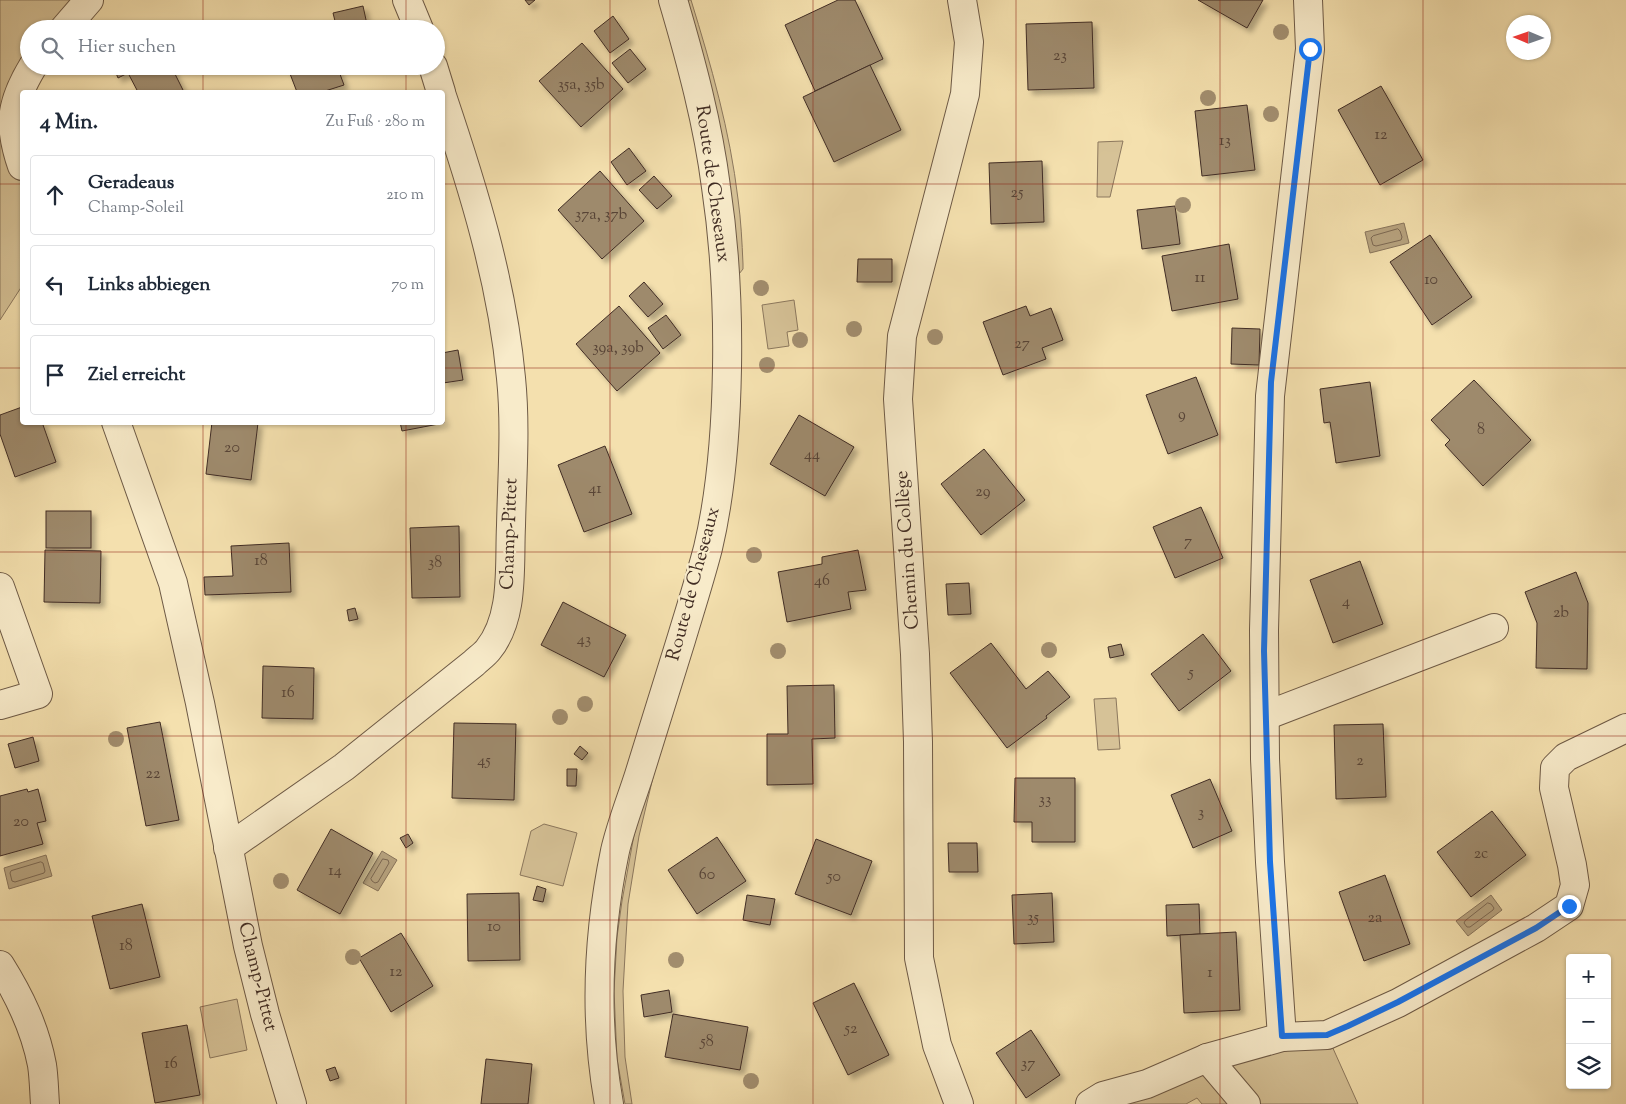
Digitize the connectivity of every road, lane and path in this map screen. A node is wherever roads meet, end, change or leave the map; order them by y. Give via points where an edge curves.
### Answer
1 (89, 0) edge
2 (407, 0) edge
3 (673, 0) edge
4 (962, 0) edge
5 (1308, 0) edge
6 (72, 20) edge
7 (415, 20) edge
8 (28, 75) edge
9 (436, 75) edge
10 (21, 90) edge
11 (441, 90) edge
12 (20, 91) edge
13 (445, 103) edge
14 (20, 159) edge
15 (117, 425) edge
16 (0, 586) edge
17 (1494, 628) dead end
18 (0, 705) edge
19 (1265, 716) junction
20 (1626, 728) edge
21 (228, 848) junction
22 (0, 965) edge
23 (1282, 1036) junction
24 (1207, 1058) junction
25 (45, 1104) edge
26 (292, 1104) edge
27 (609, 1104) edge
28 (959, 1104) edge
29 (1090, 1104) edge
30 (1246, 1104) edge

1 - 6 street
2 - 7 street
3 - 27 street, Route de Cheseaux via 703,110 716,187 725,269 728,339 726,412 720,478 708,547 616,848 605,907 600,1019
4 - 28 street, Chemin du Collège via 969,42 965,94 902,336 898,399 917,714 919,958 937,1045
5 - 19 street via 1310,49 1271,382 1264,630
8 - 10 street
9 - 11 street, Champ-Pittet
12 - 14 street via 13,113
13 - 21 street, Champ-Pittet via 491,258 507,345 513,411 507,606 488,650 474,663 344,767
15 - 21 street, Champ-Pittet via 173,583
16 - 18 street via 38,694
17 - 19 street
19 - 23 street via 1270,862
20 - 23 street via 1566,757 1554,768 1554,788 1572,865 1574,885 1569,906 1536,928 1348,1026 1327,1035
21 - 26 street, Champ-Pittet via 250,954
22 - 25 street via 18,994 35,1035
23 - 24 street
24 - 29 street via 1147,1084 1103,1096
24 - 30 street

